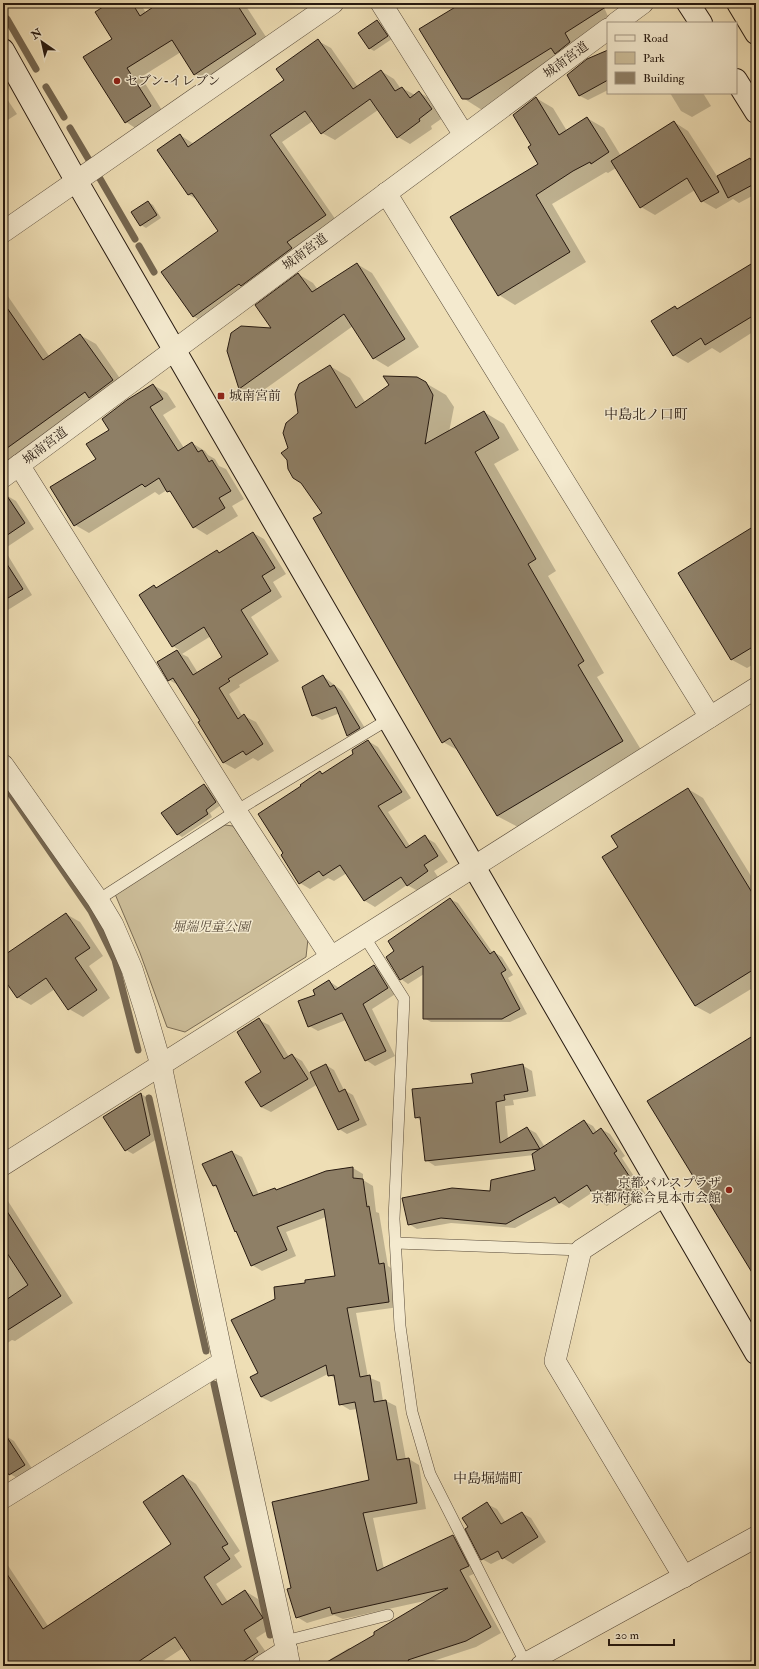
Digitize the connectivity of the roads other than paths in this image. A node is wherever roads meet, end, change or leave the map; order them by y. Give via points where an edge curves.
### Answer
1 (334, 3) edge
2 (381, 3) edge
3 (643, 3) edge
4 (688, 3) edge
5 (738, 3) edge
6 (617, 22) edge
7 (700, 22) edge
8 (607, 30) edge
9 (756, 33) edge
10 (3, 50) edge
11 (737, 82) edge
12 (756, 112) edge
13 (464, 136) junction
14 (78, 182) junction
15 (386, 193) junction
16 (3, 232) edge
17 (174, 349) junction
18 (11, 471) edge
19 (756, 688) edge
20 (710, 717) junction
21 (389, 719) junction
22 (3, 765) edge
23 (236, 811) junction
24 (475, 867) junction
25 (98, 900) junction
26 (364, 936) junction
27 (331, 958) junction
28 (161, 1065) junction
29 (3, 1165) edge
30 (665, 1195) junction
31 (396, 1243) junction
32 (581, 1250) junction
33 (756, 1353) edge
34 (223, 1362) junction
35 (3, 1498) edge
36 (756, 1537) edge
37 (684, 1577) junction
38 (388, 1615) dead end
39 (287, 1652) edge
40 (525, 1665) edge
41 (262, 1666) edge

1 - 14 street
2 - 13 street
3 - 6 street
4 - 7 street
5 - 9 highway
8 - 13 street, 城南宮道
10 - 14 street
11 - 12 street
13 - 15 street, 城南宮道
14 - 16 street
14 - 17 street
15 - 17 street, 城南宮道
15 - 20 street
17 - 18 street, 城南宮道
17 - 21 street
18 - 23 street
19 - 20 street
20 - 24 street
21 - 23 lane
21 - 24 street
22 - 25 street
23 - 25 lane
23 - 27 street
24 - 26 street
24 - 30 street
25 - 28 street via 113,925 132,969
26 - 27 street
26 - 31 lane via 404,999 394,1219
27 - 28 street
28 - 29 street
28 - 34 street
30 - 32 street
30 - 33 street
31 - 32 lane
31 - 40 lane via 400,1326 412,1412 430,1474
32 - 37 street via 555,1361
34 - 35 street
34 - 39 street
36 - 37 street
37 - 40 street
38 - 39 lane
39 - 41 street

